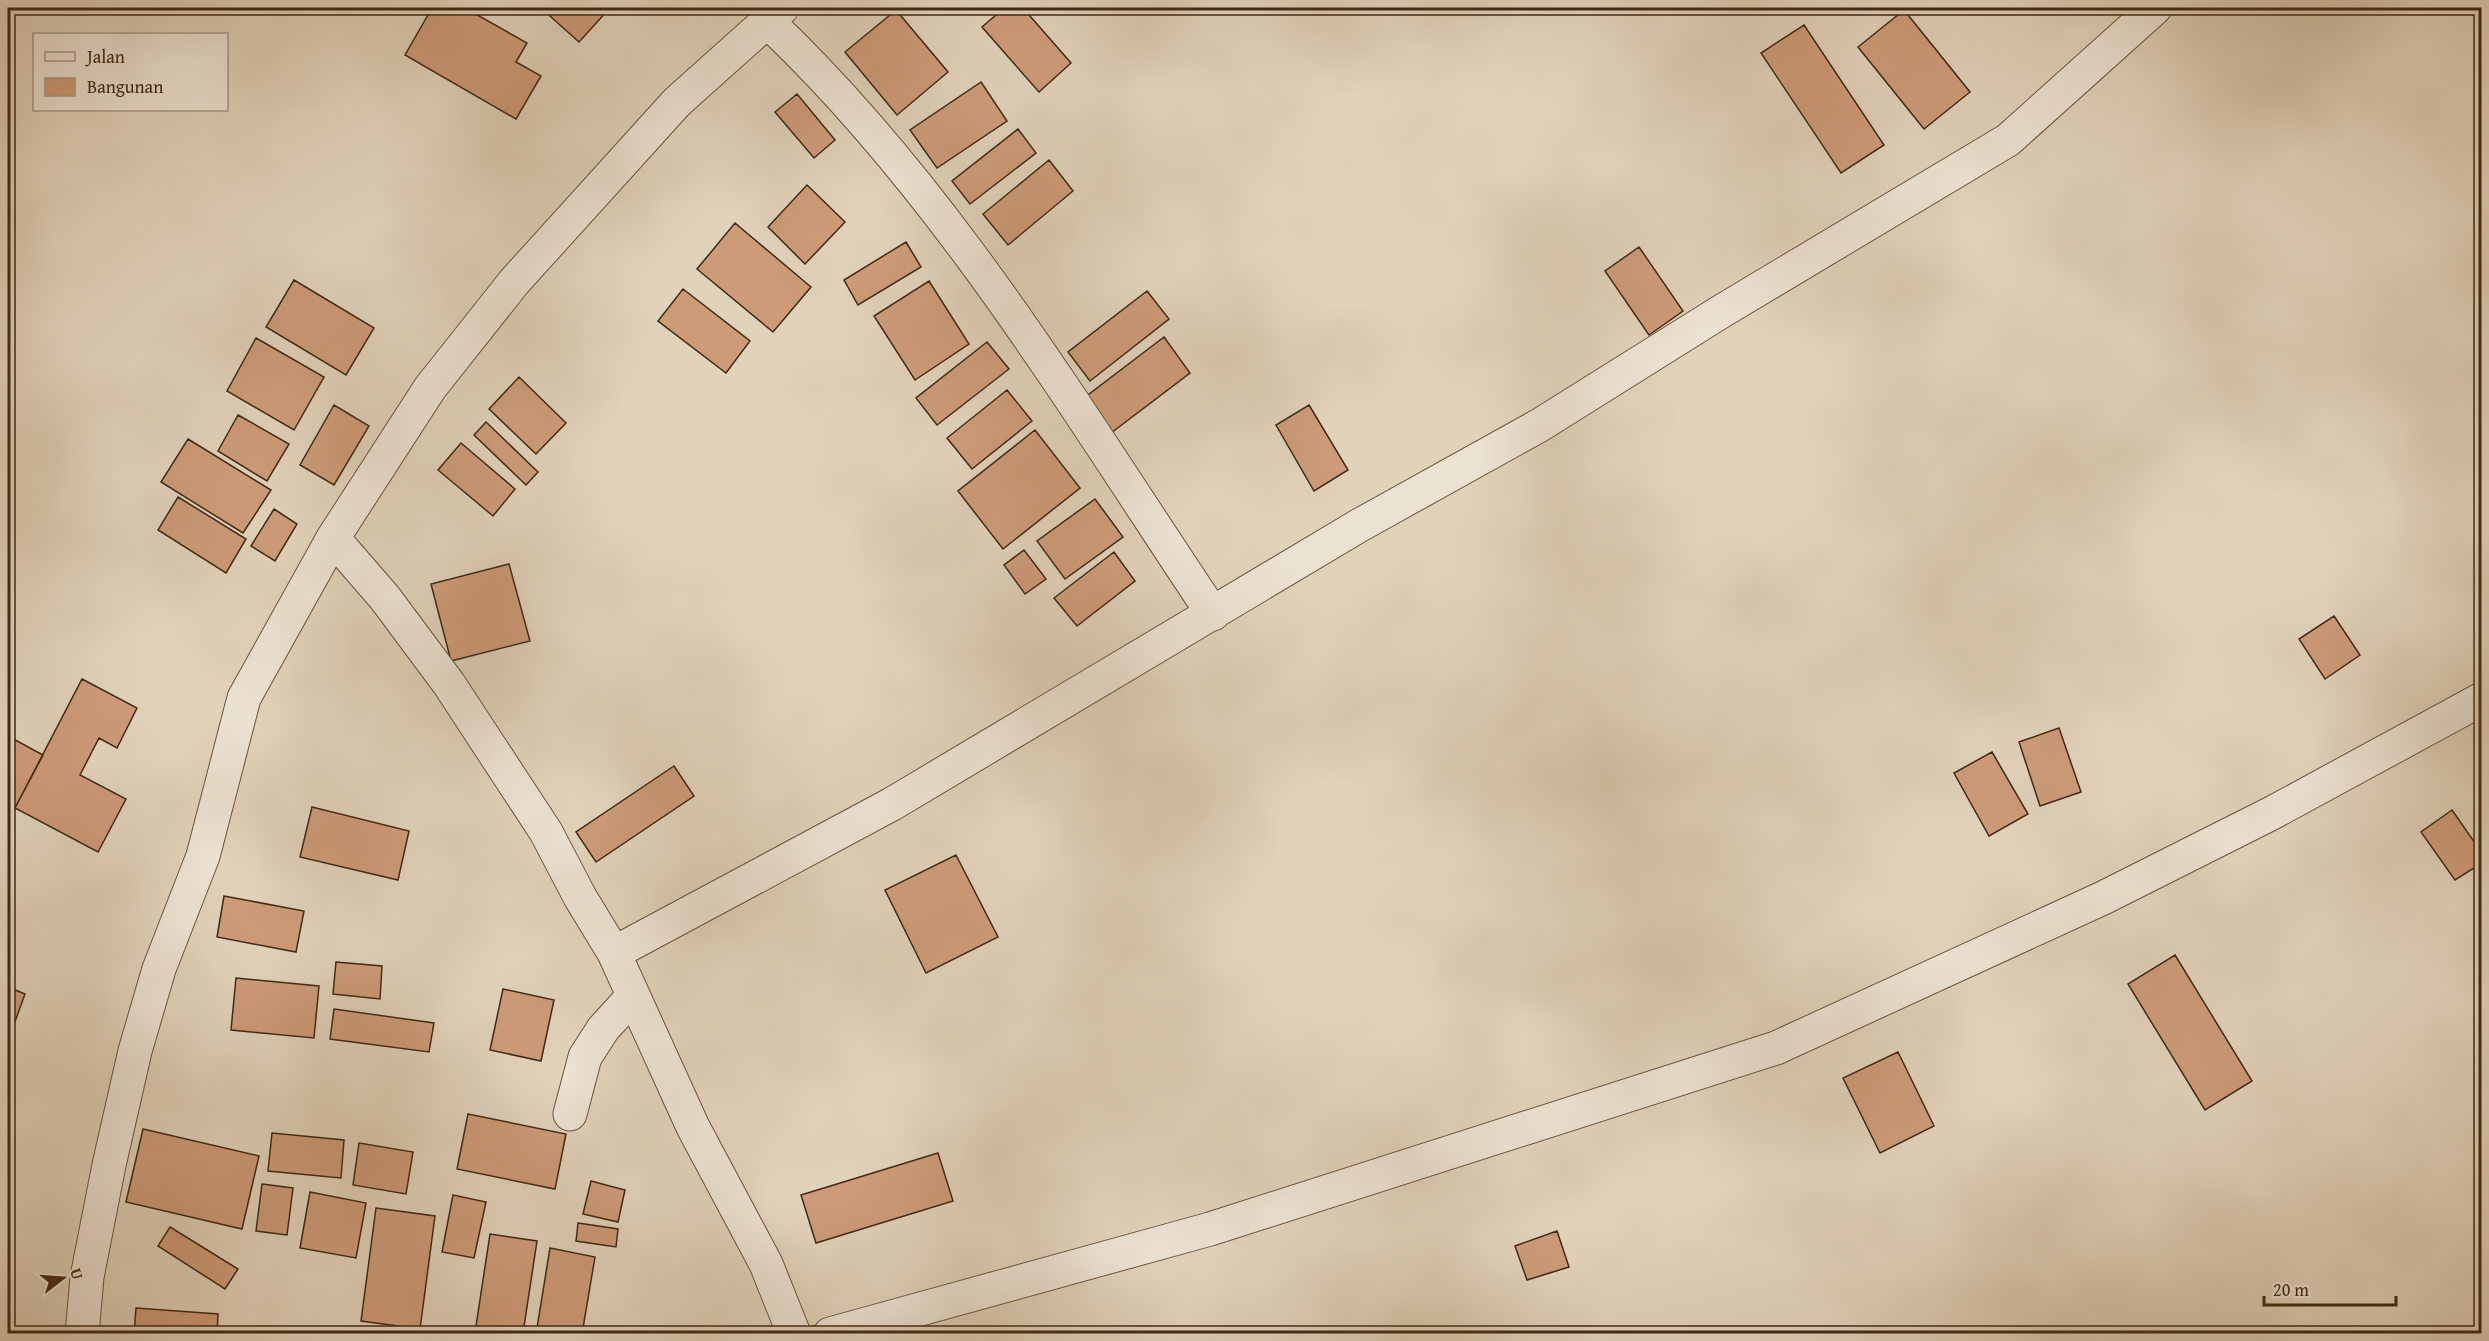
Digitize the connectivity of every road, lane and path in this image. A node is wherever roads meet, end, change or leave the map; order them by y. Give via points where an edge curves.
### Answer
1 (2156, 8) edge
2 (775, 14) edge
3 (333, 538) junction
4 (1213, 614) junction
5 (2481, 699) edge
6 (614, 953) junction
7 (633, 996) junction
8 (570, 1114) dead end
9 (82, 1334) edge
10 (794, 1334) edge
11 (830, 1334) edge

1 - 4 street via 2008,140 1540,425 1360,525
2 - 3 street via 677,102 514,282 430,388
2 - 4 street via 800,52 931,204 1003,300
3 - 6 street via 385,598 449,684 546,832
3 - 9 street via 244,698 203,856 159,969 135,1051 87,1277
4 - 6 street via 892,804
5 - 11 street via 2272,813 2103,898 1776,1048 1210,1229
6 - 7 street
7 - 8 street via 603,1029 585,1057
7 - 10 street via 693,1127 766,1264

